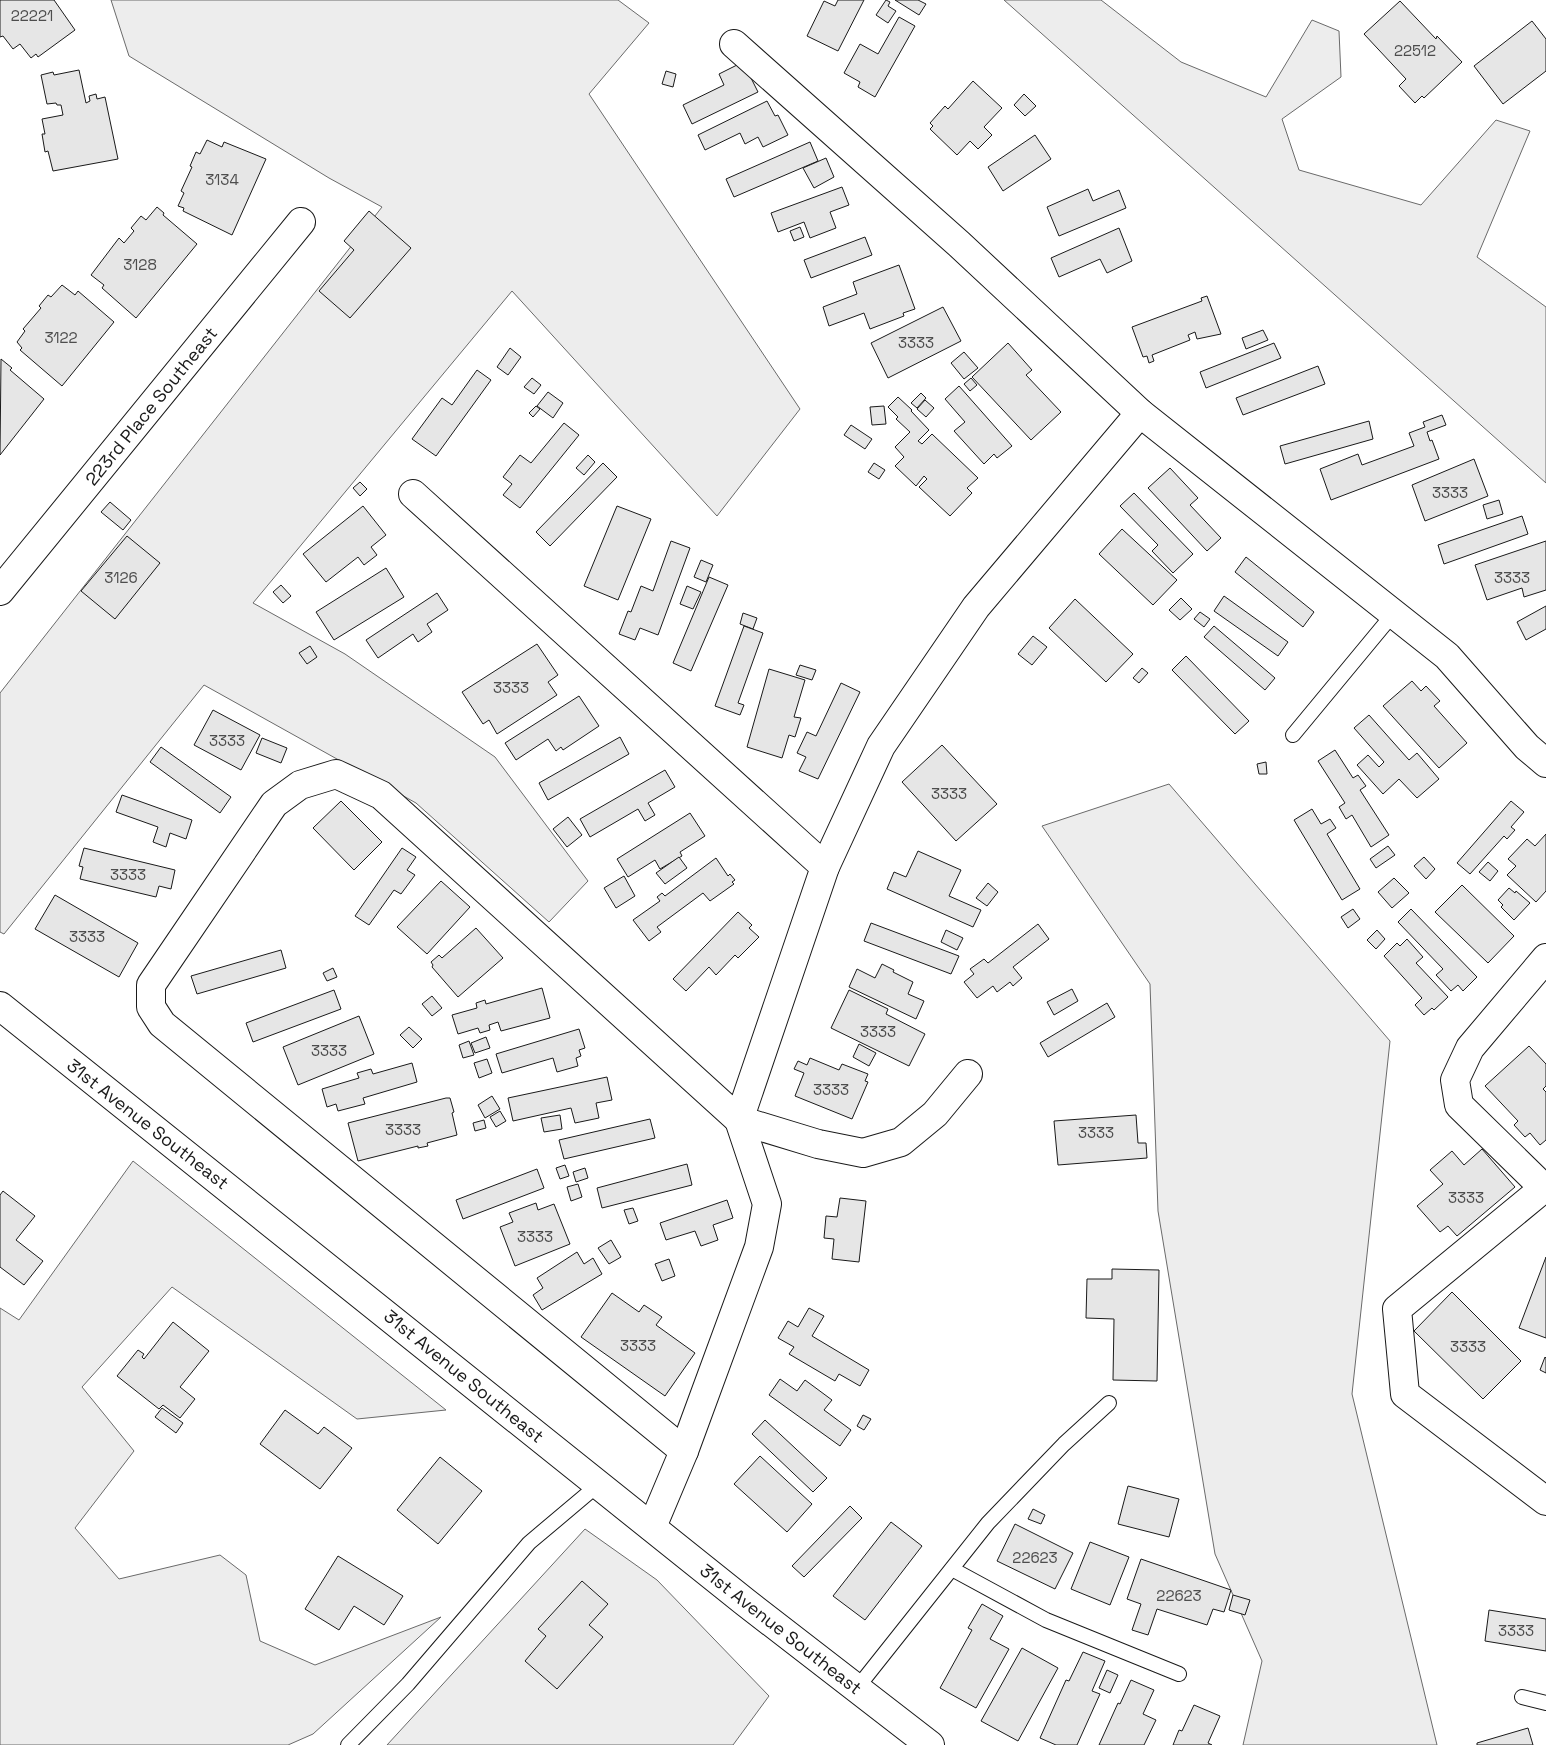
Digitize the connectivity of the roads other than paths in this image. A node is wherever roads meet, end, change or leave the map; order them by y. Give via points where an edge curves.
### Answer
1 (734, 44) dead end
2 (301, 222) dead end
3 (1140, 413) junction
4 (413, 494) dead end
5 (0, 591) edge
6 (1394, 614) junction
7 (1293, 735) dead end
8 (1546, 763) edge
9 (825, 867) junction
10 (1546, 958) edge
11 (0, 1006) edge
12 (968, 1074) dead end
13 (739, 1120) junction
14 (1545, 1189) edge
15 (1108, 1403) dead end
16 (684, 1451) junction
17 (599, 1484) junction
18 (1546, 1501) edge
19 (652, 1527) junction
20 (952, 1569) junction
21 (1179, 1674) dead end
22 (857, 1688) junction
23 (1522, 1697) dead end
24 (1546, 1703) edge
25 (348, 1745) edge
26 (930, 1745) edge

1 - 3 street via 959,244
2 - 5 street, 223rd Place Southeast
3 - 6 street
3 - 9 street via 976,607 881,746
4 - 9 street
6 - 7 lane
6 - 8 street via 1447,656 1527,747
9 - 13 street
10 - 14 street via 1470,1048 1455,1080 1459,1105
11 - 17 street, 31st Avenue Southeast
12 - 13 street via 935,1114 901,1142 863,1152 818,1144
13 - 16 street via 767,1204 759,1247
13 - 16 street via 381,795 336,774 300,785 274,804 150,985 151,1007 162,1024
14 - 18 street via 1397,1309 1405,1394
15 - 20 lane via 988,1523
16 - 19 street
17 - 19 street, 31st Avenue Southeast
17 - 25 lane via 529,1543 408,1684
19 - 22 street, 31st Avenue Southeast
20 - 21 lane via 1046,1620
20 - 22 lane
22 - 26 street, 31st Avenue Southeast
23 - 24 lane

